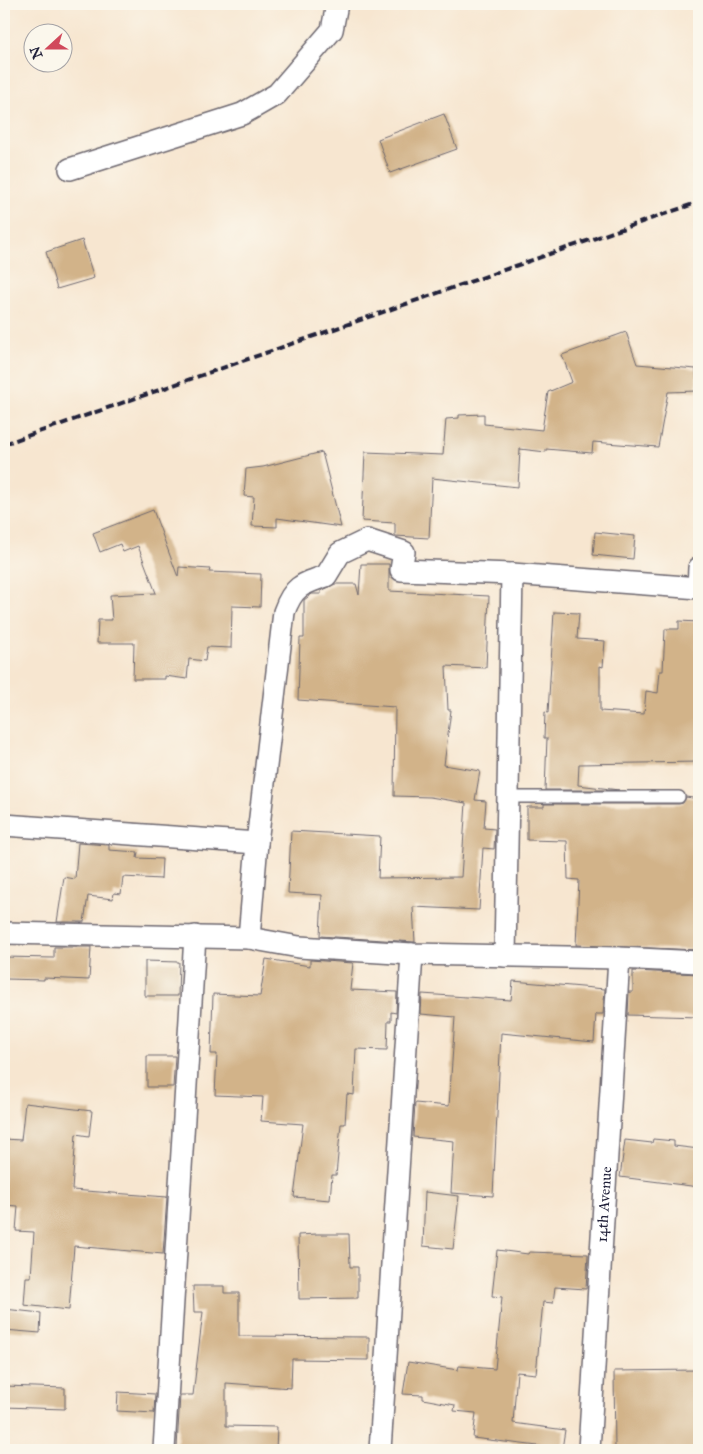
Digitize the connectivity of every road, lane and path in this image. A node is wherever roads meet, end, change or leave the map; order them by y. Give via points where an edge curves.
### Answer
1 (337, 4) edge
2 (70, 169) dead end
3 (512, 574) junction
4 (699, 582) edge
5 (509, 797) junction
6 (678, 798) dead end
7 (4, 825) edge
8 (257, 843) junction
9 (4, 933) edge
10 (195, 936) junction
11 (249, 938) junction
12 (412, 954) junction
13 (506, 956) junction
14 (619, 958) junction
15 (699, 962) edge
16 (164, 1450) edge
17 (380, 1450) edge
18 (590, 1450) edge

1 - 2 street via 332,30 277,94 242,114
3 - 4 street
3 - 5 street
3 - 8 street via 401,570 404,552 366,540 340,553 326,576 303,583 290,595 284,612
5 - 6 lane
5 - 13 street
7 - 8 street
8 - 11 street
9 - 10 street
10 - 11 street
10 - 16 street
11 - 12 street via 299,947
12 - 13 street
12 - 17 street
13 - 14 street
14 - 15 street
14 - 18 street, 14th Avenue

